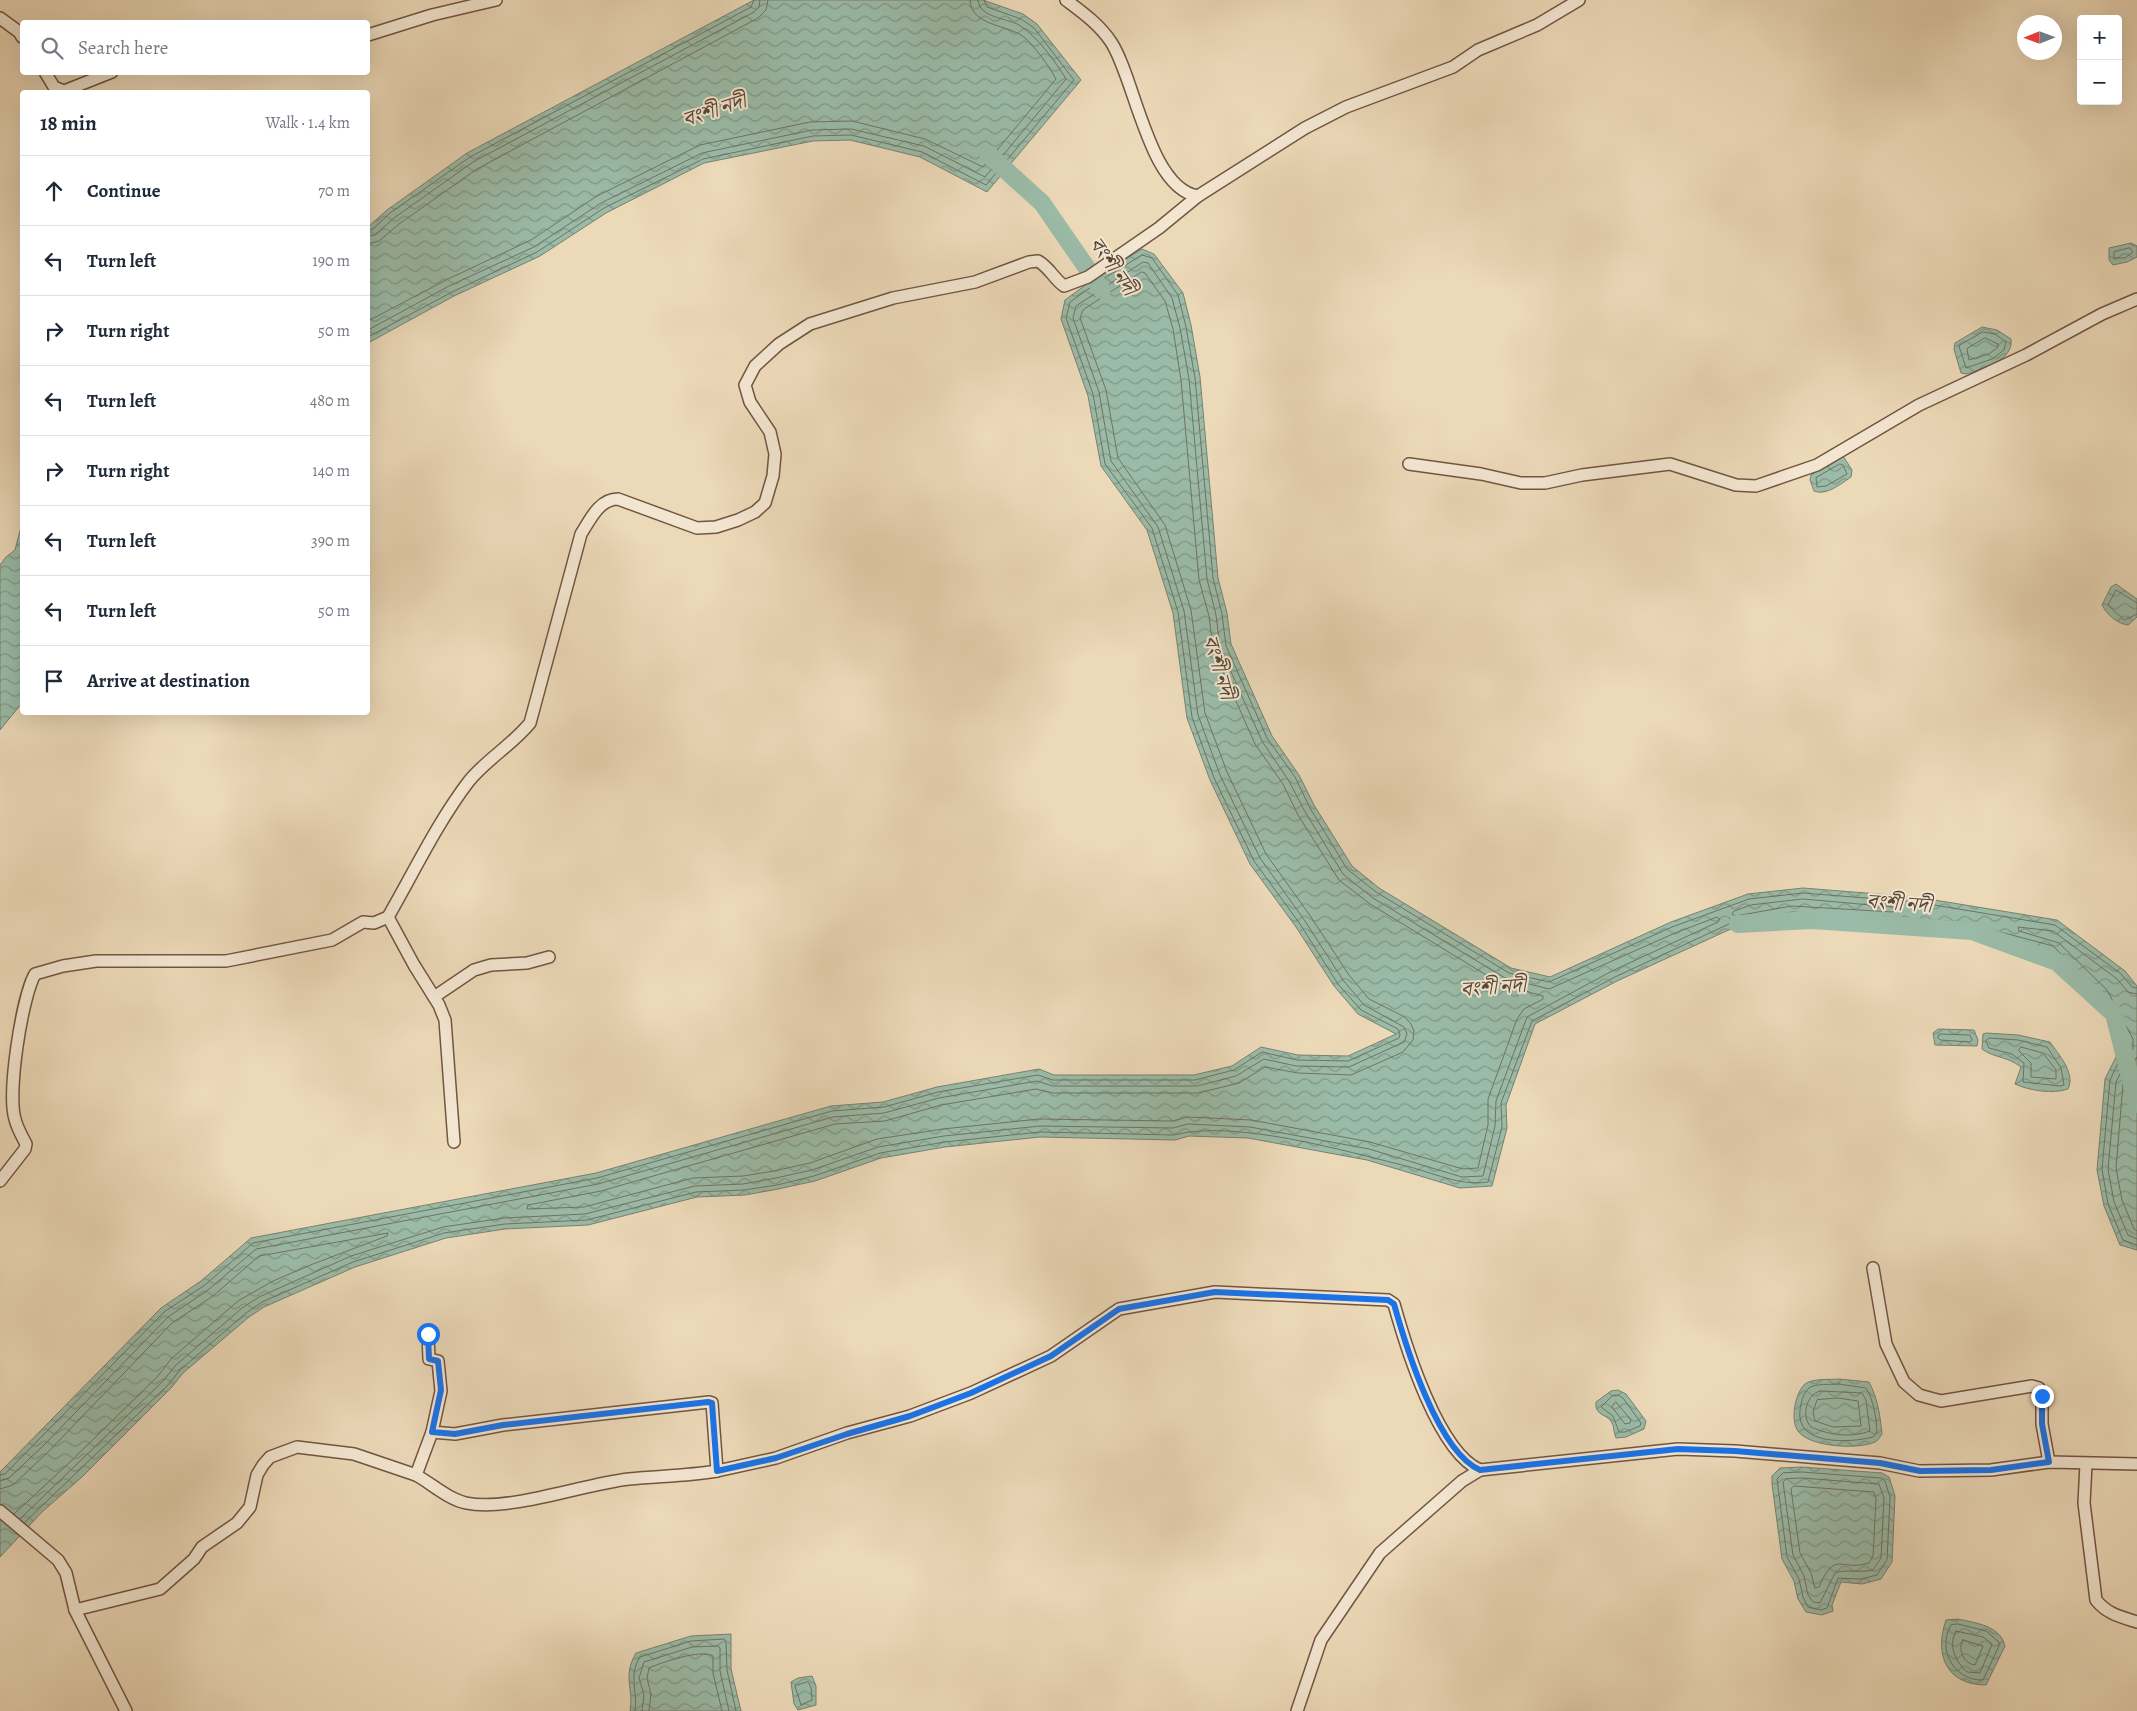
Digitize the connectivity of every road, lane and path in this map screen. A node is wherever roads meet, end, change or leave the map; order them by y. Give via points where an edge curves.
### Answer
1 (496, 0) edge
2 (1066, 0) edge
3 (1579, 0) edge
4 (0, 18) edge
5 (20, 34) edge
6 (370, 34) edge
7 (47, 75) edge
8 (104, 75) edge
9 (62, 90) edge
10 (67, 90) edge
11 (1198, 196) junction
12 (2137, 299) edge
13 (1409, 464) dead end
14 (388, 917) junction
15 (549, 957) dead end
16 (434, 997) junction
17 (454, 1142) dead end
18 (0, 1181) edge
19 (1873, 1268) dead end
20 (428, 1334) dead end
21 (432, 1432) junction
22 (2049, 1462) junction
23 (2086, 1464) junction
24 (2137, 1464) edge
25 (1480, 1470) junction
26 (717, 1471) junction
27 (416, 1475) junction
28 (0, 1511) edge
29 (75, 1610) junction
30 (2137, 1622) edge
31 (126, 1711) edge
32 (1297, 1711) edge

1 - 6 street
2 - 11 street via 1096,24 1111,43 1140,118 1168,176 1182,192
3 - 11 street via 1537,25 1478,50 1453,67 1346,107 1283,141
4 - 5 street
7 - 9 street via 54,87
8 - 10 street
11 - 14 street via 1093,274 1064,286 1045,265 1038,261 1029,262 976,282 894,298 810,324 760,360 745,385 750,402 770,432 776,454 765,503 750,515 716,527 697,528 618,499 607,501 596,511 582,534 530,723 470,780
12 - 13 street via 1919,405 1817,465 1756,486 1736,485 1670,464 1545,483 1521,483
14 - 16 street
14 - 18 street via 374,923 363,922 332,940 226,961 96,961 35,974 25,1005 13,1077 14,1116 26,1149
15 - 16 street via 474,970
16 - 17 street via 445,1020
19 - 22 street via 1886,1344 1904,1382 1919,1395 1941,1401 2032,1386 2039,1388
20 - 21 street via 429,1359 438,1361 441,1386
21 - 26 street via 455,1434 503,1425 708,1402 712,1403
21 - 27 street
22 - 23 street
22 - 25 street via 1991,1470 1920,1471 1880,1463 1678,1449
23 - 24 street
23 - 30 street via 2084,1503 2096,1600 2102,1608
25 - 26 street via 1461,1454 1435,1420 1394,1304 1388,1300 1215,1292 1119,1309 1051,1356 971,1393 910,1416 776,1458
25 - 32 street via 1462,1481 1380,1553 1320,1640
26 - 27 street via 629,1479 494,1504 458,1501
27 - 29 street via 354,1454 295,1447 270,1458 263,1465 250,1507 237,1523 202,1547 194,1559 160,1589
28 - 29 street via 58,1560 66,1573
29 - 31 street

